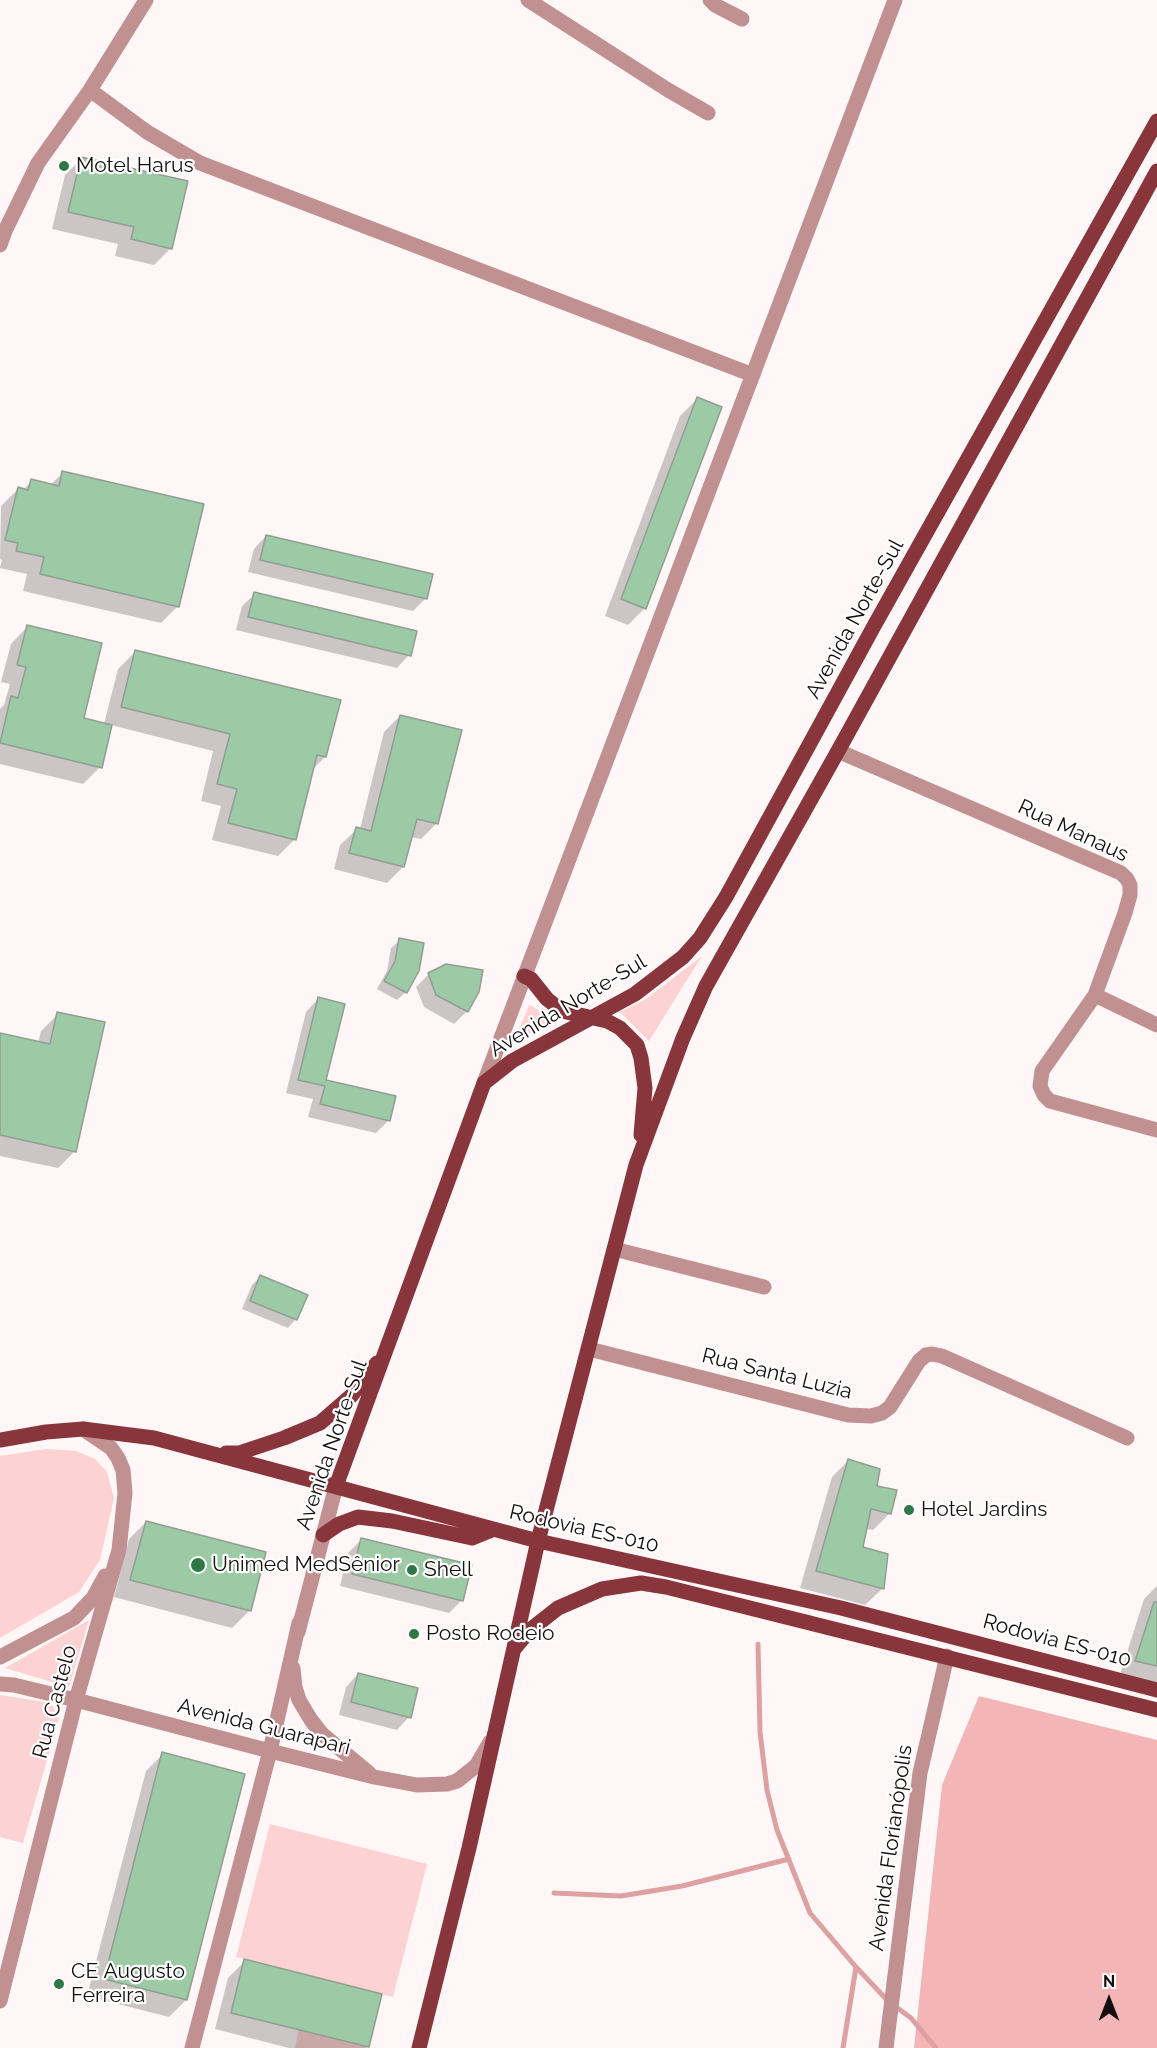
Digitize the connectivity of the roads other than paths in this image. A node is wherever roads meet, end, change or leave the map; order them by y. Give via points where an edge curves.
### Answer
1 (146, 0) edge
2 (528, 0) edge
3 (710, 0) edge
4 (895, 0) edge
5 (742, 19) dead end
6 (90, 90) junction
7 (708, 113) dead end
8 (1157, 121) edge
9 (1157, 171) edge
10 (0, 245) edge
11 (753, 375) junction
12 (838, 751) junction
13 (525, 976) junction
14 (1095, 995) junction
15 (595, 1017) junction
16 (1157, 1025) edge
17 (484, 1083) junction
18 (1157, 1130) edge
19 (636, 1165) junction
20 (614, 1249) junction
21 (764, 1287) dead end
22 (589, 1349) junction
23 (385, 1353) junction
24 (83, 1429) junction
25 (1126, 1438) dead end
26 (0, 1440) edge
27 (214, 1454) junction
28 (336, 1486) junction
29 (494, 1529) junction
30 (322, 1535) junction
31 (538, 1541) junction
32 (119, 1550) junction
33 (299, 1623) junction
34 (513, 1650) junction
35 (947, 1656) junction
36 (0, 1657) edge
37 (0, 1684) edge
38 (1157, 1690) edge
39 (76, 1700) junction
40 (1157, 1710) edge
41 (495, 1731) junction
42 (270, 1751) junction
43 (374, 1777) junction
44 (0, 2001) edge
45 (192, 2048) edge
46 (419, 2048) edge
47 (886, 2048) edge

1 - 6 street
2 - 7 street
3 - 5 street
4 - 11 street
6 - 10 street via 39,164
6 - 11 street via 147,132 200,163
8 - 15 main road, Avenida Norte-Sul via 712,919 694,944 666,971
9 - 12 main road
11 - 13 street
12 - 14 street, Rua Manaus via 1121,873 1130,885 1130,895
12 - 19 main road via 706,986
13 - 15 main road via 562,1011
13 - 17 street
14 - 16 street
14 - 18 street, Rua Manaus via 1042,1071 1040,1086 1044,1095 1050,1101
15 - 17 main road, Avenida Norte-Sul via 512,1061
15 - 19 main road via 630,1037 641,1058 644,1102
17 - 23 main road, Avenida Norte-Sul
19 - 20 main road
20 - 21 street
20 - 22 main road
22 - 25 street, Rua Santa Luzia via 848,1415 871,1416 890,1407 919,1360 932,1354
22 - 31 main road
23 - 27 main road via 351,1396 320,1423 239,1453
23 - 28 main road, Avenida Norte-Sul
24 - 26 main road, Rodovia ES-010
24 - 27 main road, Rodovia ES-010 via 154,1438
24 - 32 street, Rua Castelo via 111,1448 123,1470 125,1493
27 - 28 main road, Rodovia ES-010
28 - 29 main road, Rodovia ES-010
28 - 30 street, Avenida Norte-Sul
29 - 30 main road via 472,1538 358,1517
29 - 31 main road, Rodovia ES-010
30 - 33 street, Avenida Norte-Sul
31 - 34 main road
31 - 38 main road, Rodovia ES-010 via 841,1608
32 - 36 street via 93,1598 74,1618
32 - 39 street, Rua Castelo
33 - 42 street
33 - 43 street, Avenida Norte-Sul via 293,1669 299,1700 322,1734
34 - 35 main road, Rodovia ES-010 via 530,1630 558,1608 602,1589 641,1583
34 - 41 main road
35 - 40 main road, Rodovia ES-010
35 - 47 street, Avenida Florianópolis via 920,1773
37 - 39 street, Avenida Guarapari
39 - 42 street, Avenida Guarapari
39 - 44 street, Rua Castelo
41 - 43 street, Avenida Guarapari via 476,1766 457,1781 417,1785
41 - 46 main road
42 - 43 street, Avenida Guarapari
42 - 45 street

